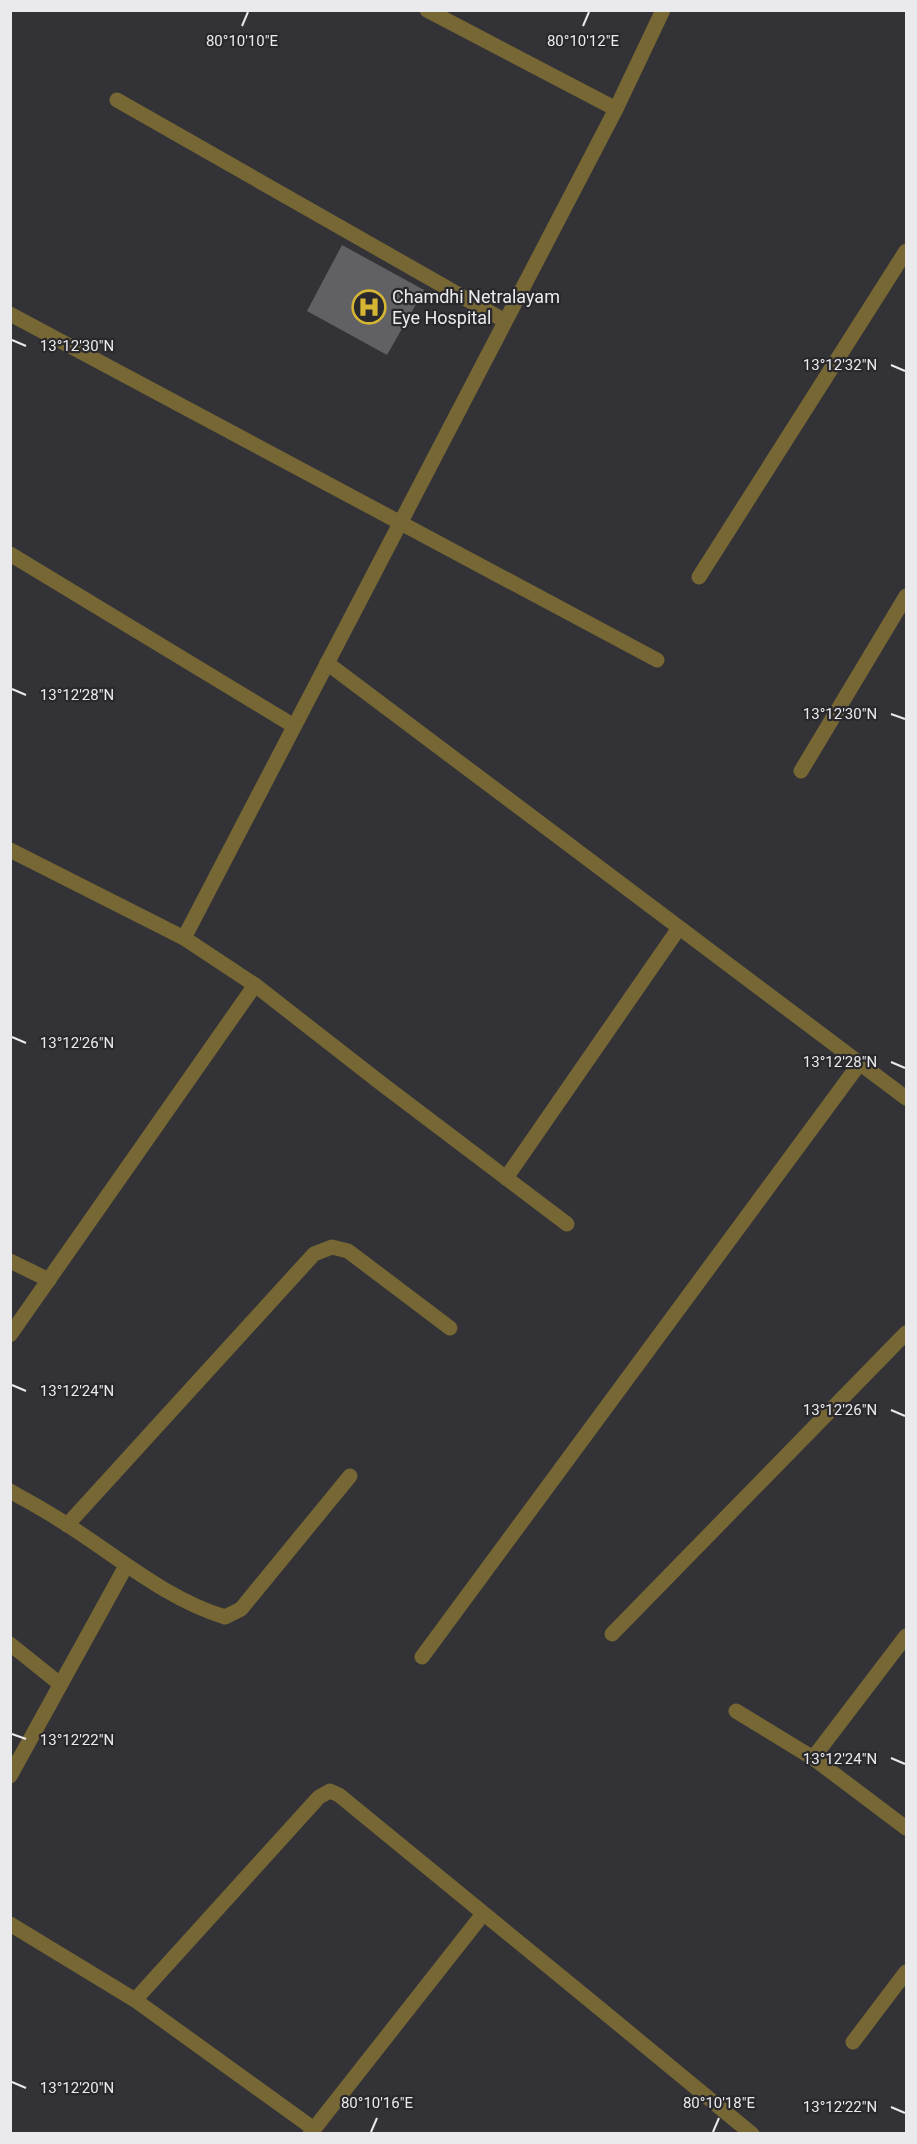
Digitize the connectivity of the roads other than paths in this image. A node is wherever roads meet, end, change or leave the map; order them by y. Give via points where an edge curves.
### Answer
1 (427, 10) edge
2 (663, 10) edge
3 (117, 100) dead end
4 (616, 109) junction
5 (906, 251) edge
6 (10, 314) edge
7 (505, 321) junction
8 (400, 523) junction
9 (10, 554) edge
10 (699, 577) dead end
11 (906, 596) edge
12 (657, 660) dead end
13 (327, 663) junction
14 (294, 726) junction
15 (801, 771) dead end
16 (10, 850) edge
17 (679, 928) junction
18 (184, 938) junction
19 (255, 985) junction
20 (860, 1063) junction
21 (906, 1098) edge
22 (506, 1178) junction
23 (567, 1224) dead end
24 (10, 1262) edge
25 (49, 1280) junction
26 (450, 1328) dead end
27 (906, 1333) edge
28 (10, 1335) edge
29 (350, 1476) dead end
30 (10, 1491) edge
31 (67, 1524) junction
32 (126, 1566) junction
33 (612, 1634) dead end
34 (906, 1636) edge
35 (10, 1644) edge
36 (422, 1658) dead end
37 (60, 1684) junction
38 (736, 1711) dead end
39 (813, 1758) junction
40 (10, 1776) edge
41 (906, 1828) edge
42 (483, 1914) junction
43 (10, 1924) edge
44 (906, 1972) edge
45 (135, 2001) junction
46 (853, 2042) dead end
47 (312, 2131) edge
48 (752, 2133) edge

1 - 4 street
2 - 4 street
3 - 7 street
4 - 7 street
5 - 10 street
6 - 8 street
7 - 8 street
8 - 12 street
8 - 13 street
9 - 14 street
11 - 15 street
13 - 14 street
13 - 17 street
14 - 18 street
16 - 18 street
17 - 20 street
17 - 22 street
18 - 19 street
19 - 22 street
19 - 25 street
20 - 21 street
20 - 36 street
22 - 23 street
24 - 25 street
25 - 28 street
26 - 31 street via 348,1251 332,1247 314,1254
27 - 33 street
29 - 32 street via 241,1609 225,1617 206,1611
30 - 31 street
31 - 32 street
32 - 37 street
34 - 39 street
35 - 37 street
37 - 40 street
38 - 39 street
39 - 41 street
42 - 45 street via 330,1791 319,1797
42 - 47 street
42 - 48 street
43 - 45 street
44 - 46 street
45 - 47 street

